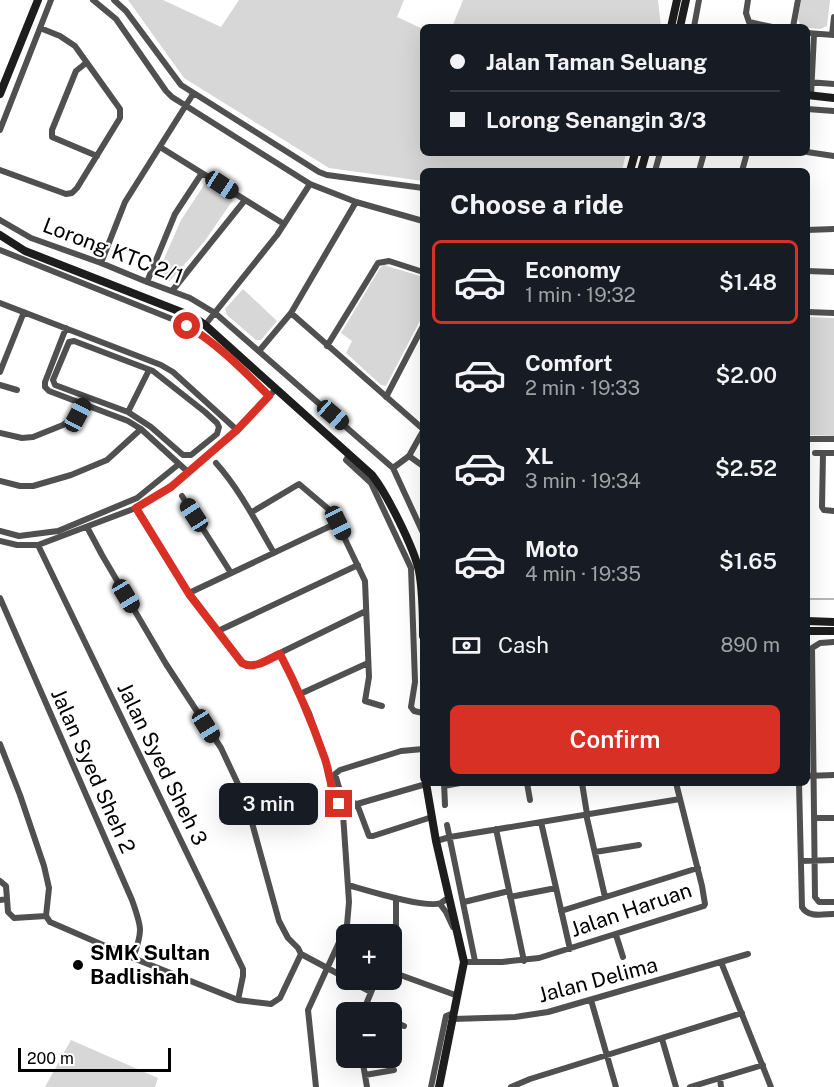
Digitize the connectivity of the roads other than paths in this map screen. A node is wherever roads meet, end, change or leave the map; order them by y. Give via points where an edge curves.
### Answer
1 (38, 0) edge
2 (51, 0) edge
3 (93, 0) edge
4 (114, 0) edge
5 (677, 0) edge
6 (687, 0) edge
7 (699, 0) edge
8 (748, 0) edge
9 (798, 0) edge
10 (834, 17) edge
11 (671, 24) edge
12 (681, 24) edge
13 (695, 24) edge
14 (758, 24) edge
15 (794, 24) edge
16 (40, 28) junction
17 (811, 33) edge
18 (833, 35) edge
19 (810, 58) edge
20 (86, 63) junction
21 (810, 83) edge
22 (834, 84) edge
23 (0, 93) edge
24 (193, 94) junction
25 (810, 95) edge
26 (834, 98) edge
27 (186, 105) junction
28 (810, 109) edge
29 (834, 111) edge
30 (0, 130) edge
31 (160, 147) junction
32 (810, 152) edge
33 (97, 156) junction
34 (834, 156) edge
35 (0, 170) edge
36 (202, 172) junction
37 (310, 184) junction
38 (420, 188) edge
39 (244, 200) junction
40 (356, 201) junction
41 (0, 220) edge
42 (420, 220) edge
43 (284, 224) junction
44 (834, 229) edge
45 (810, 230) edge
46 (1, 239) edge
47 (0, 250) edge
48 (101, 263) junction
49 (420, 271) edge
50 (810, 271) edge
51 (834, 272) edge
52 (147, 282) junction
53 (172, 291) junction
54 (0, 303) edge
55 (24, 312) junction
56 (810, 312) edge
57 (215, 313) junction
58 (834, 313) edge
59 (291, 314) junction
60 (205, 325) junction
61 (66, 328) junction
62 (420, 332) edge
63 (94, 339) junction
64 (327, 346) junction
65 (91, 348) junction
66 (259, 351) junction
67 (149, 370) junction
68 (0, 372) edge
69 (0, 385) edge
70 (276, 389) junction
71 (17, 390) dead end
72 (74, 392) junction
73 (269, 396) junction
74 (386, 397) junction
75 (71, 399) junction
76 (84, 404) junction
77 (210, 406) junction
78 (128, 412) junction
79 (205, 412) junction
80 (420, 427) edge
81 (141, 429) junction
82 (237, 430) junction
83 (0, 433) edge
84 (420, 436) edge
85 (810, 439) edge
86 (834, 440) edge
87 (170, 444) junction
88 (165, 451) junction
89 (815, 453) dead end
90 (823, 453) junction
91 (834, 453) edge
92 (349, 455) junction
93 (409, 456) junction
94 (216, 463) dead end
95 (179, 464) junction
96 (420, 464) edge
97 (393, 468) junction
98 (188, 472) junction
99 (0, 481) edge
100 (182, 496) dead end
101 (136, 508) junction
102 (834, 510) edge
103 (252, 512) junction
104 (338, 523) junction
105 (420, 526) edge
106 (87, 527) junction
107 (0, 531) edge
108 (0, 541) edge
109 (38, 545) junction
110 (274, 554) junction
111 (357, 565) junction
112 (231, 573) junction
113 (420, 582) edge
114 (189, 594) junction
115 (0, 598) edge
116 (366, 611) junction
117 (810, 621) edge
118 (834, 622) edge
119 (218, 631) junction
120 (810, 631) edge
121 (834, 631) edge
122 (834, 642) edge
123 (280, 654) junction
124 (368, 663) junction
125 (300, 694) junction
126 (382, 706) dead end
127 (420, 712) edge
128 (0, 744) edge
129 (420, 749) edge
130 (2, 755) edge
131 (834, 775) edge
132 (810, 776) edge
133 (420, 785) edge
134 (427, 786) edge
135 (444, 786) edge
136 (528, 786) edge
137 (582, 786) edge
138 (677, 786) edge
139 (799, 786) edge
140 (680, 799) junction
141 (530, 800) dead end
142 (357, 804) junction
143 (445, 805) dead end
144 (343, 814) junction
145 (587, 814) junction
146 (432, 817) junction
147 (814, 818) junction
148 (834, 818) edge
149 (541, 822) junction
150 (447, 825) dead end
151 (496, 830) junction
152 (450, 837) junction
153 (436, 841) junction
154 (639, 845) dead end
155 (595, 852) junction
156 (834, 860) edge
157 (801, 861) junction
158 (814, 861) junction
159 (698, 868) junction
160 (0, 881) edge
161 (348, 885) junction
162 (556, 888) junction
163 (510, 894) junction
164 (605, 897) junction
165 (396, 898) junction
166 (449, 898) junction
167 (3, 900) edge
168 (464, 902) junction
169 (834, 902) edge
170 (440, 904) junction
171 (561, 911) junction
172 (834, 914) edge
173 (47, 917) junction
174 (396, 924) edge
175 (616, 934) junction
176 (461, 945) junction
177 (570, 949) junction
178 (300, 954) junction
179 (748, 954) dead end
180 (623, 957) dead end
181 (133, 958) junction
182 (475, 961) junction
183 (524, 961) junction
184 (464, 962) junction
185 (721, 962) junction
186 (327, 967) junction
187 (336, 972) edge
188 (402, 976) edge
189 (367, 990) edge
190 (371, 992) joint
191 (458, 996) junction
192 (238, 1000) junction
193 (591, 1000) junction
194 (368, 1002) edge
195 (742, 1013) junction
196 (453, 1016) junction
197 (662, 1039) junction
198 (607, 1056) junction
199 (763, 1065) junction
200 (364, 1068) edge
201 (394, 1070) dead end
202 (365, 1075) junction
203 (720, 1078) junction
204 (316, 1087) edge
205 (367, 1087) edge
206 (430, 1087) edge
207 (439, 1087) edge
208 (511, 1087) edge
209 (616, 1087) edge
210 (676, 1087) edge
211 (690, 1087) edge
212 (721, 1087) edge
213 (771, 1087) edge

1 - 23 street
2 - 16 street
3 - 27 street via 116,19 166,91
4 - 24 street via 176,80
5 - 11 street
6 - 12 street
7 - 13 street
8 - 14 street via 749,22
9 - 15 street
10 - 18 street
16 - 20 street via 75,46
16 - 30 street
17 - 18 street
17 - 19 street
20 - 33 street via 121,114
20 - 33 street via 76,71 52,137
21 - 22 street
24 - 27 street
24 - 38 street via 327,175
25 - 26 street
27 - 31 street
27 - 37 street
28 - 29 street
31 - 36 street
31 - 48 street via 125,202
32 - 34 street
33 - 35 street via 77,188 66,194
36 - 39 street
36 - 52 street via 175,214
37 - 40 street
37 - 43 street
39 - 43 street
39 - 53 street
40 - 42 street
40 - 59 street
41 - 48 street, Lorong KTC 2/1 via 31,238
43 - 57 street
44 - 45 street
46 - 60 street via 182,312
47 - 73 street via 192,328
48 - 52 street, Lorong KTC 2/1
49 - 64 street via 388,261 378,263
50 - 51 street
52 - 53 street, Lorong KTC 2/1
53 - 57 street, Lorong KTC 2/1
54 - 55 street
55 - 61 street
55 - 68 street
56 - 58 street
57 - 60 street
57 - 66 street, Lorong KTC 2/1
59 - 64 street
59 - 66 street
60 - 70 street
61 - 63 street
61 - 75 street via 45,387
62 - 74 street
63 - 65 street
63 - 77 street via 161,365
64 - 74 street
65 - 67 street
65 - 72 street via 71,341 61,359 53,382
66 - 97 street, Lorong KTC 2/1
67 - 78 street
67 - 79 street
69 - 71 street
70 - 73 street
70 - 92 street
72 - 75 street
72 - 78 street
73 - 82 street
74 - 80 street
75 - 76 street
76 - 81 street
76 - 83 street via 78,415 33,438
77 - 79 street
77 - 82 street
78 - 87 street
79 - 87 street via 219,427 212,439 187,456
81 - 88 street
81 - 99 street via 107,460 71,475 33,486
82 - 98 street
84 - 93 street
85 - 86 street
87 - 88 street
88 - 95 street
89 - 90 street
90 - 91 street
90 - 102 street via 822,507
92 - 113 street via 380,486 412,551
92 - 127 street via 347,462 373,486 411,568 415,682 411,707
93 - 96 street
93 - 97 street
94 - 103 street
95 - 98 street
95 - 107 street via 137,498 58,531 19,536
97 - 105 street
98 - 101 street
100 - 112 street
101 - 106 street
101 - 114 street
103 - 104 street via 299,484 332,512
103 - 110 street
104 - 110 street
104 - 111 street
106 - 109 street
106 - 178 street via 220,748 246,801 279,921
108 - 109 street
109 - 192 street, Jalan Syed Sheh 3 via 243,969
110 - 112 street
111 - 116 street via 365,581
111 - 119 street
112 - 114 street
114 - 119 street
115 - 181 street, Jalan Syed Sheh 2 via 132,900 141,925
116 - 123 street
116 - 124 street
117 - 118 street
119 - 123 street via 247,666
120 - 121 street
122 - 132 street via 812,648
123 - 125 street
124 - 125 street
124 - 126 street via 365,701
125 - 144 street
128 - 130 street
129 - 142 street via 336,772 340,794 345,801
130 - 173 street via 44,867 49,888
131 - 132 street
132 - 147 street
133 - 142 street
134 - 146 street
135 - 143 street
136 - 141 street
137 - 145 street
138 - 140 street, Jalan Haruan
139 - 157 street
140 - 145 street
140 - 159 street, Jalan Haruan
142 - 144 street
142 - 146 street via 367,833 373,837
144 - 161 street
145 - 149 street
145 - 155 street
146 - 153 street
147 - 148 street
147 - 158 street
149 - 151 street
149 - 162 street
150 - 152 street
151 - 152 street
151 - 163 street
152 - 153 street
152 - 168 street
153 - 166 street
154 - 155 street
155 - 164 street
156 - 158 street
157 - 158 street
157 - 172 street via 805,912
158 - 169 street via 814,897 819,902
159 - 164 street
159 - 175 street, Jalan Haruan via 705,905
160 - 167 street via 6,886
161 - 165 street
161 - 186 street via 347,926
162 - 163 street
162 - 171 street
163 - 168 street
163 - 183 street
164 - 171 street
165 - 170 street
165 - 174 street
166 - 170 street
166 - 176 street
167 - 173 street via 14,918
168 - 182 street
170 - 176 street
171 - 177 street
173 - 181 street
175 - 177 street, Jalan Haruan
175 - 180 street
176 - 184 street
177 - 183 street, Jalan Haruan
178 - 186 street
178 - 192 street via 276,1002
179 - 185 street, Jalan Delima
181 - 192 street
182 - 183 street, Jalan Haruan
182 - 184 street, Jalan Haruan
184 - 191 street
185 - 193 street, Jalan Delima
185 - 195 street
186 - 187 street
186 - 204 street via 307,1017
188 - 191 street
189 - 190 street
190 - 194 street
191 - 196 street
193 - 196 street, Jalan Delima via 515,1017
193 - 198 street
195 - 197 street
195 - 199 street
196 - 206 street via 446,1016
196 - 207 street
197 - 198 street
197 - 210 street
198 - 208 street
198 - 209 street
199 - 203 street
199 - 213 street
200 - 202 street
201 - 202 street
202 - 205 street
203 - 211 street
203 - 212 street

